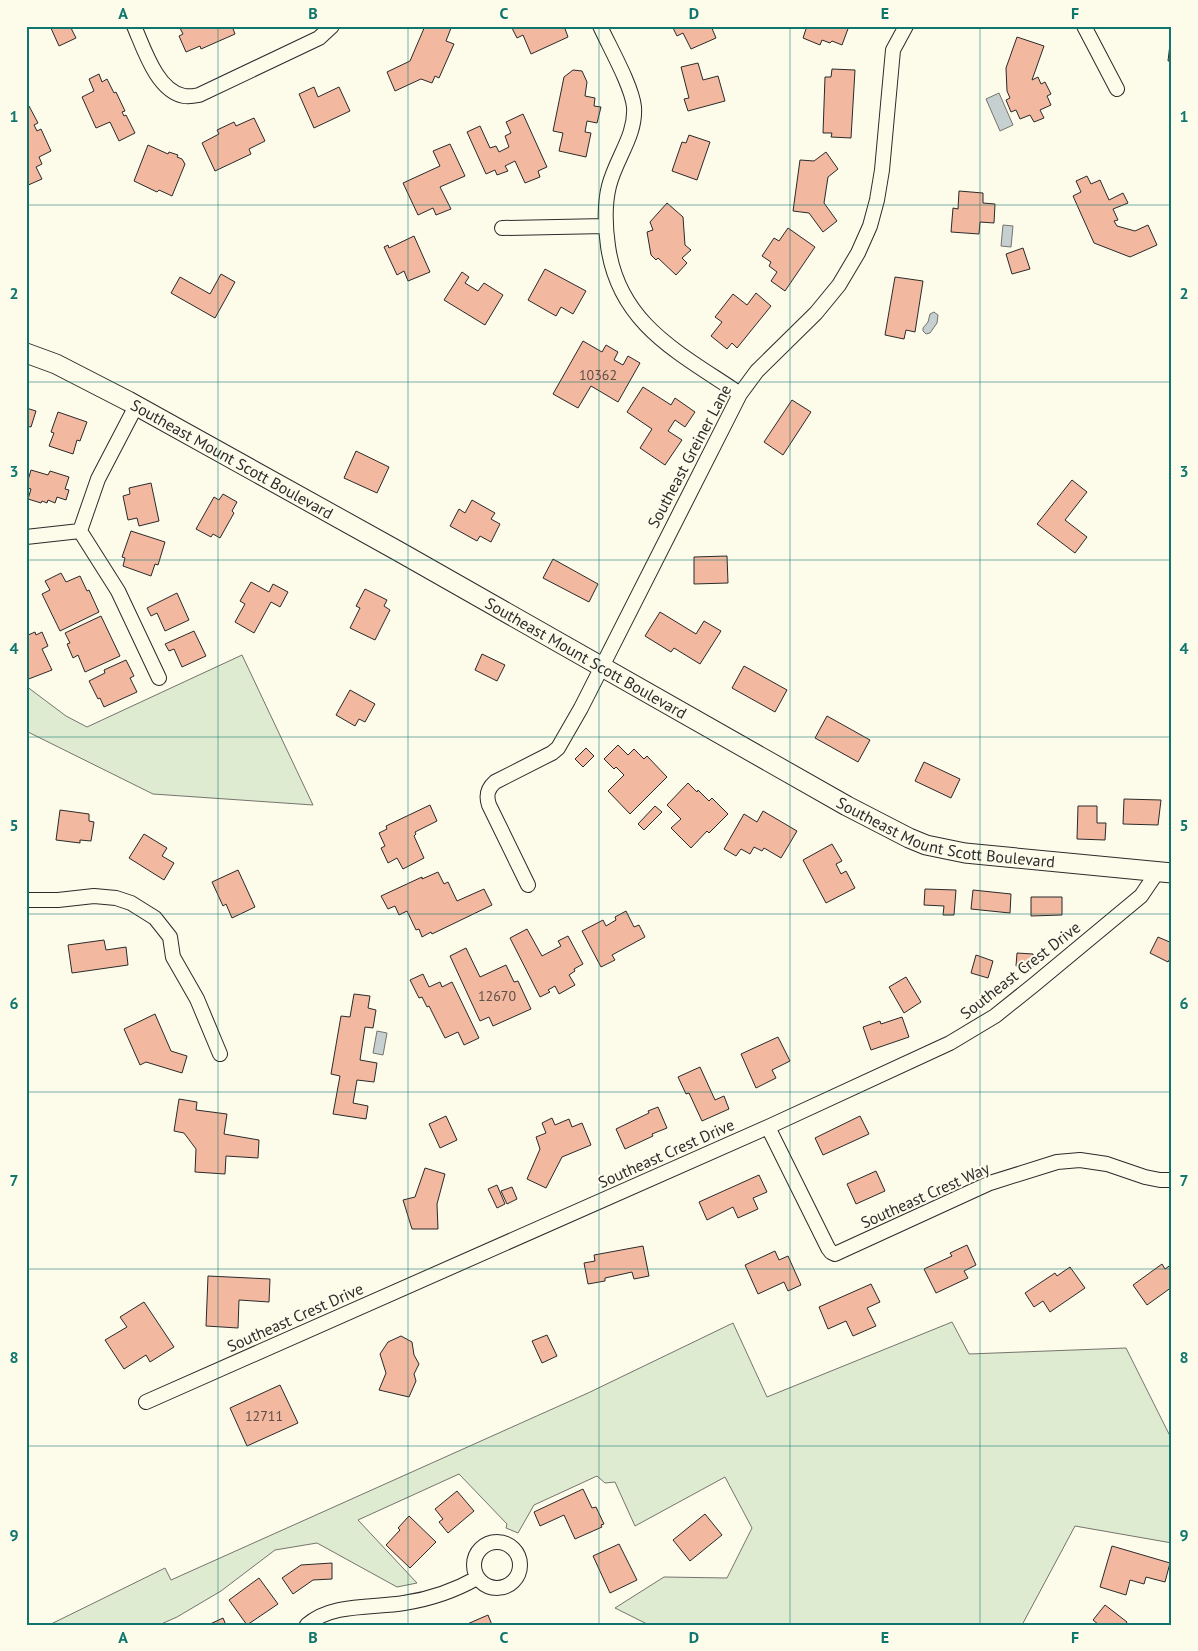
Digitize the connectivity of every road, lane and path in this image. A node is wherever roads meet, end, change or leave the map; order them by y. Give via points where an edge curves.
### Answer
1 (134, 26) edge
2 (332, 26) edge
3 (600, 26) edge
4 (906, 26) edge
5 (1084, 26) edge
6 (1118, 89) dead end
7 (605, 226) junction
8 (502, 228) dead end
9 (26, 353) edge
10 (740, 394) junction
11 (136, 406) junction
12 (80, 531) junction
13 (26, 536) edge
14 (601, 667) junction
15 (159, 678) dead end
16 (1165, 872) edge
17 (528, 885) dead end
18 (26, 900) edge
19 (220, 1054) dead end
20 (768, 1127) junction
21 (1172, 1180) edge
22 (146, 1402) dead end
23 (477, 1578) dead end
24 (307, 1625) edge

1 - 2 street via 155,72 174,94 186,97 199,95 320,38
3 - 7 street via 634,105 631,136 609,185
4 - 10 street, Southeast Greiner Lane via 893,50 877,200 858,253 839,286 757,371
5 - 6 street
7 - 8 street
7 - 10 street via 609,258 619,284 628,304 642,322 662,341
9 - 11 main road, Southeast Mount Scott Boulevard via 56,364
10 - 14 street, Southeast Greiner Lane
11 - 12 street via 98,479
11 - 14 main road, Southeast Mount Scott Boulevard
12 - 13 street
12 - 15 street via 118,591
14 - 16 main road, Southeast Mount Scott Boulevard via 857,812 926,845 964,853
14 - 17 street, Southeast Greiner Lane via 558,748 495,782 487,793 489,805
16 - 20 street, Southeast Crest Drive via 1141,896 994,1016 950,1043
18 - 19 street via 116,898 155,918 170,938 174,957 197,999
20 - 21 street, Southeast Crest Way via 828,1248 834,1254 990,1183 1057,1162 1080,1160 1107,1164 1145,1177
20 - 22 street, Southeast Crest Drive
23 - 24 street via 434,1598 403,1604 343,1608

